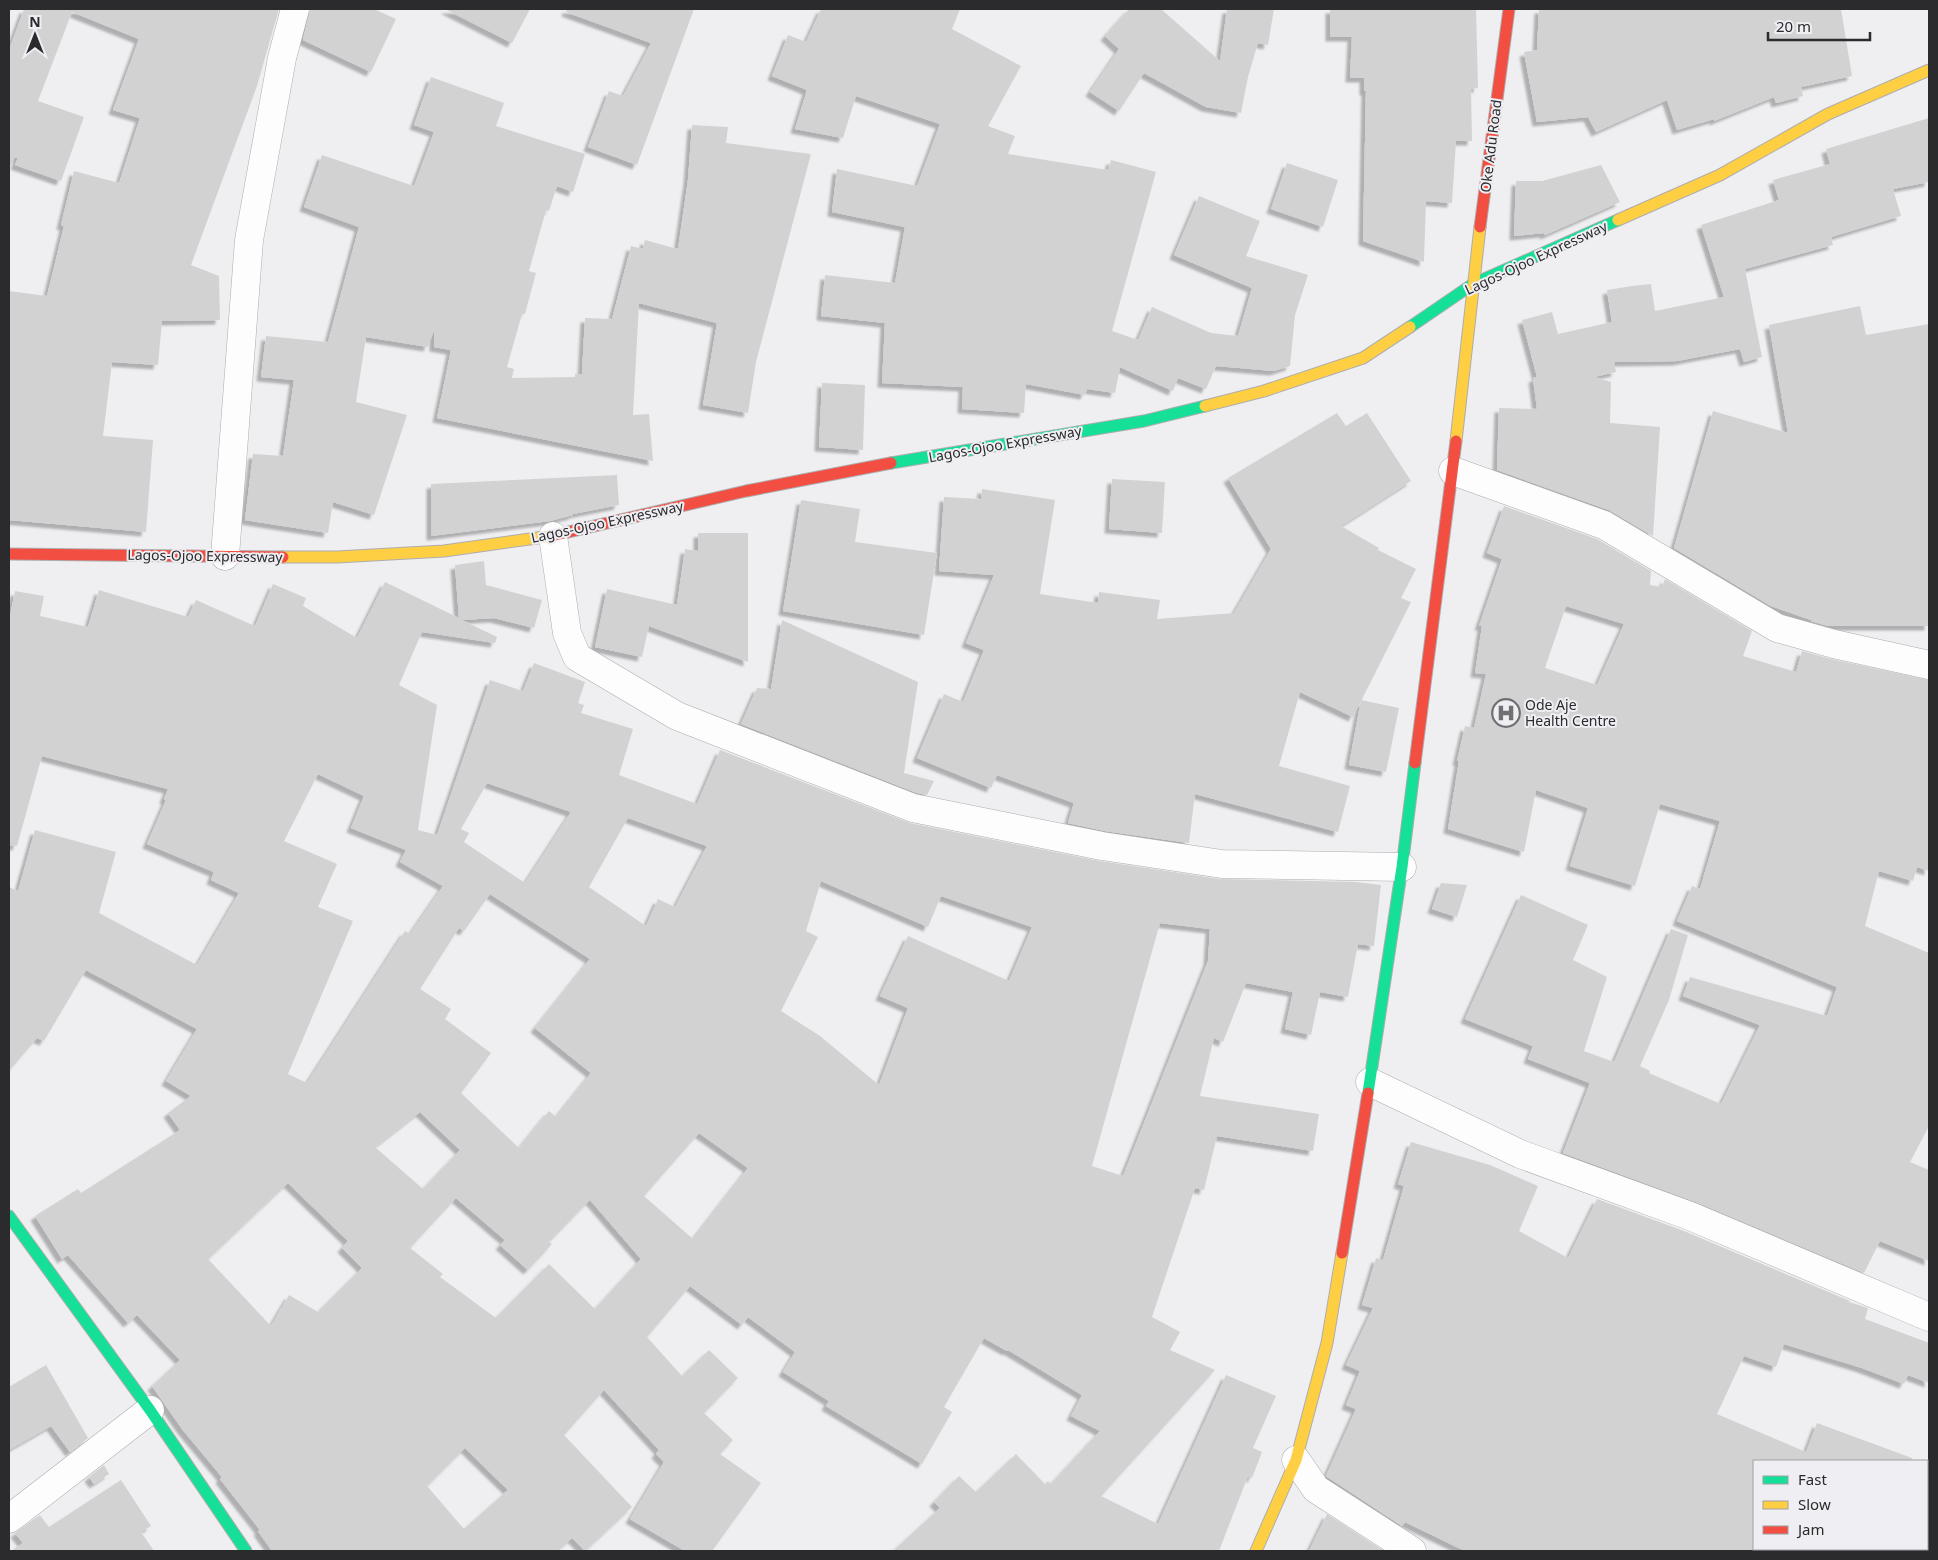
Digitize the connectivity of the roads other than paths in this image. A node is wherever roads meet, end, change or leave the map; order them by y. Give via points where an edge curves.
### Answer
1 (295, 9) edge
2 (1509, 9) edge
3 (1929, 70) edge
4 (1473, 284) junction
5 (1453, 471) junction
6 (553, 536) junction
7 (9, 554) edge
8 (225, 556) junction
9 (1929, 665) edge
10 (1402, 867) junction
11 (1370, 1082) junction
12 (9, 1216) edge
13 (1929, 1317) edge
14 (150, 1410) junction
15 (1296, 1460) junction
16 (9, 1519) edge
17 (246, 1551) edge
18 (1256, 1551) edge
19 (1412, 1551) edge

1 - 8 street via 282,58 249,240
2 - 4 main road, Oke Adu Road
3 - 4 main road, Lagos-Ojoo Expressway via 1828,114 1720,175
4 - 5 main road, Oke Adu Road
4 - 6 main road, Lagos-Ojoo Expressway via 1363,358 1264,391 1144,421 838,472
5 - 9 street via 1604,525 1777,628
5 - 10 main road, Oke Adu Road
6 - 8 main road, Lagos-Ojoo Expressway via 444,551 337,557
6 - 10 street via 567,633 577,656 677,716 904,805 1102,846 1222,864
7 - 8 main road, Lagos-Ojoo Expressway
10 - 11 main road, Oke Adu Road
11 - 13 street via 1520,1154 1690,1216
11 - 15 main road, Oke Adu Road via 1327,1344
12 - 14 main road
14 - 16 street
14 - 17 main road
15 - 18 main road, Oke Adu Road
15 - 19 street via 1316,1490

